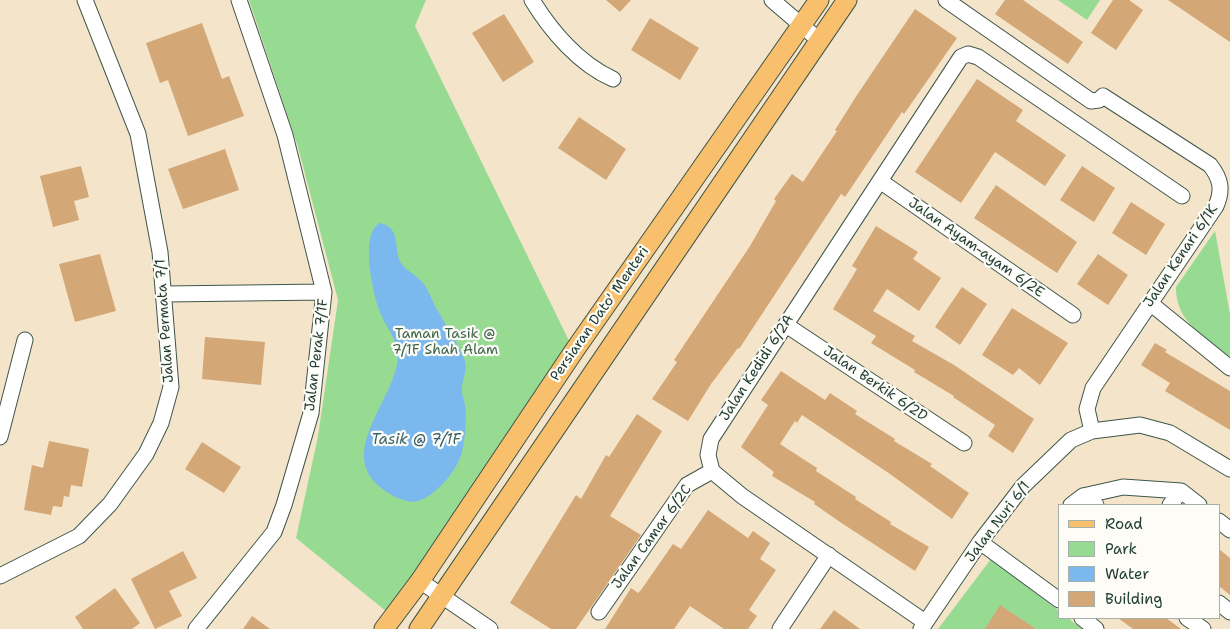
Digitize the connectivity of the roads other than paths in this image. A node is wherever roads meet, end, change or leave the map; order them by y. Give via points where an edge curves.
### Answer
1 (85, 0) edge
2 (239, 0) edge
3 (532, 0) edge
4 (772, 0) edge
5 (819, 0) edge
6 (848, 0) edge
7 (946, 0) edge
8 (801, 26) junction
9 (820, 41) junction
10 (613, 79) dead end
11 (880, 181) junction
12 (1182, 196) dead end
13 (324, 292) junction
14 (165, 294) junction
15 (1150, 303) junction
16 (1073, 316) dead end
17 (786, 325) junction
18 (26, 340) dead end
19 (1230, 368) edge
20 (1092, 431) junction
21 (0, 437) edge
22 (964, 443) dead end
23 (1230, 469) edge
24 (712, 471) junction
25 (1181, 491) junction
26 (1083, 496) junction
27 (1072, 504) edge
28 (1095, 504) edge
29 (1171, 504) edge
30 (1198, 504) edge
31 (1220, 522) edge
32 (1230, 530) edge
33 (980, 542) junction
34 (829, 555) junction
35 (0, 576) edge
36 (420, 581) junction
37 (442, 596) junction
38 (1058, 599) edge
39 (1220, 604) edge
40 (599, 612) dead end
41 (1230, 612) edge
42 (1083, 619) edge
43 (1189, 619) edge
44 (923, 626) edge
45 (196, 629) edge
46 (384, 629) edge
47 (419, 629) edge
48 (490, 629) edge
49 (780, 629) edge
50 (1096, 629) edge
51 (1202, 629) edge

1 - 14 street, Jalan Permata 7/1 via 138,134
2 - 13 street, Jalan Perak 7/1F via 285,135
3 - 10 street via 549,28 597,72
4 - 8 street
5 - 8 main road, Persiaran Dato' Menteri
6 - 9 main road, Persiaran Dato' Menteri
7 - 15 street, Jalan Kenari 6/1K via 1091,101 1103,96 1210,165 1221,182 1220,197
8 - 9 street
8 - 36 main road, Persiaran Dato' Menteri via 574,351
9 - 37 main road, Persiaran Dato' Menteri
11 - 12 street, Jalan Kedidi 6/2A via 961,57 968,54 978,57
11 - 16 street, Jalan Ayam-ayam 6/2E
11 - 17 street, Jalan Kedidi 6/2A
13 - 14 street
13 - 45 street, Jalan Perak 7/1F via 312,413 284,506 274,532
14 - 35 street, Jalan Permata 7/1 via 171,387 161,423 146,454 110,504 79,536
15 - 19 street
15 - 20 street, Jalan Kenari 6/1K via 1093,388 1087,409
17 - 22 street, Jalan Berkik 6/2D
17 - 24 street, Jalan Kedidi 6/2A via 711,439 708,456
18 - 21 street
20 - 23 street, Jalan Nuri 6/1 via 1140,425 1170,433
20 - 33 street, Jalan Nuri 6/1 via 1071,440 1024,486
24 - 34 street via 742,496
24 - 40 street, Jalan Camar 6/2C via 687,485
25 - 26 street via 1122,488
25 - 29 street
25 - 30 street
26 - 27 street
26 - 28 street
31 - 32 street
33 - 38 street
33 - 44 street, Jalan Nuri 6/1
34 - 44 street
34 - 49 street
36 - 37 street
36 - 46 main road, Persiaran Dato' Menteri
37 - 47 main road, Persiaran Dato' Menteri
37 - 48 street
39 - 41 street
42 - 50 street
43 - 51 street

